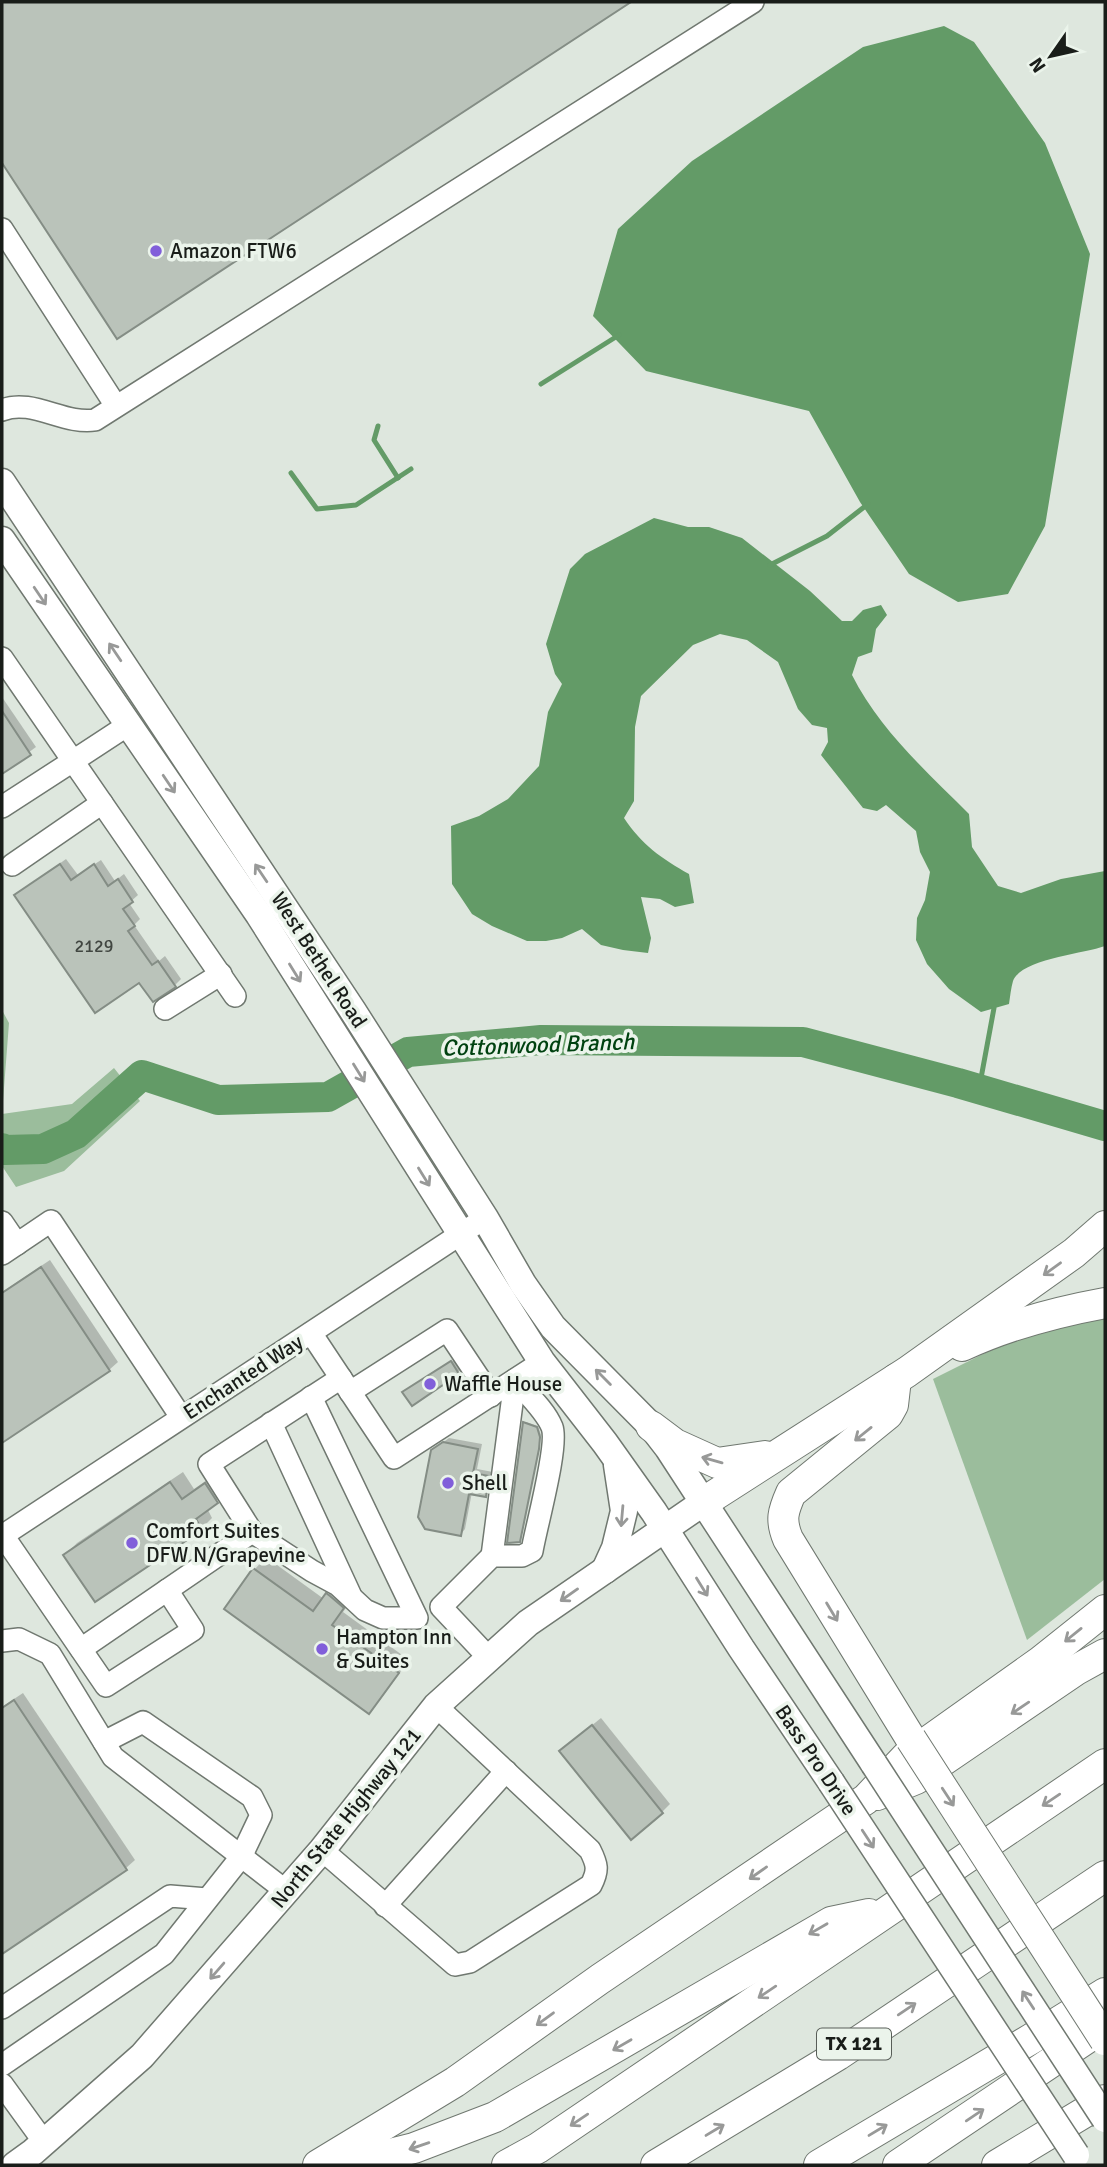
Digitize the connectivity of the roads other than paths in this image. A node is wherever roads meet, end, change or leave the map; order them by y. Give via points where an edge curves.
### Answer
1 (754, 2) edge
2 (2, 229) edge
3 (116, 406) junction
4 (2, 410) edge
5 (2, 482) edge
6 (2, 540) edge
7 (2, 657) edge
8 (153, 709) junction
9 (128, 725) junction
10 (73, 761) junction
11 (102, 803) junction
12 (2, 807) edge
13 (12, 865) dead end
14 (221, 974) junction
15 (236, 996) dead end
16 (165, 1009) dead end
17 (485, 1218) junction
18 (2, 1222) edge
19 (1105, 1226) edge
20 (461, 1234) junction
21 (9, 1249) edge
22 (1105, 1303) edge
23 (311, 1333) junction
24 (542, 1362) junction
25 (902, 1376) junction
26 (515, 1380) junction
27 (346, 1385) junction
28 (491, 1395) junction
29 (311, 1398) junction
30 (181, 1418) junction
31 (271, 1423) junction
32 (651, 1426) junction
33 (779, 1453) junction
34 (616, 1460) junction
35 (704, 1502) junction
36 (666, 1530) junction
37 (252, 1532) junction
38 (2, 1535) edge
39 (492, 1556) junction
40 (606, 1570) junction
41 (167, 1590) junction
42 (353, 1599) junction
43 (441, 1607) junction
44 (1105, 1610) edge
45 (417, 1618) junction
46 (2, 1641) edge
47 (81, 1649) junction
48 (1105, 1654) edge
49 (489, 1658) junction
50 (436, 1706) junction
51 (104, 1742) junction
52 (1105, 1763) edge
53 (506, 1771) junction
54 (866, 1799) junction
55 (322, 1850) junction
56 (240, 1857) junction
57 (1105, 1876) edge
58 (286, 1891) junction
59 (1105, 1892) edge
60 (207, 1899) junction
61 (385, 1906) junction
62 (884, 1912) junction
63 (1047, 1915) junction
64 (1105, 1993) edge
65 (2, 2008) edge
66 (1105, 2026) edge
67 (1105, 2040) edge
68 (2, 2065) edge
69 (2, 2084) edge
70 (1105, 2101) edge
71 (1105, 2119) edge
72 (44, 2142) junction
73 (1079, 2160) edge
74 (15, 2165) edge
75 (318, 2165) edge
76 (346, 2165) edge
77 (508, 2165) edge
78 (656, 2165) edge
79 (819, 2165) edge
80 (898, 2165) edge
81 (997, 2165) edge

1 - 3 street
2 - 3 street
3 - 4 street via 82,422 15,406
8 -> 5 main road, West Bethel Road
6 -> 9 main road, West Bethel Road
7 - 10 street
8 - 9 main road
17 -> 8 main road, West Bethel Road
9 - 10 street
9 -> 20 main road, West Bethel Road via 259,915
10 - 11 street
10 - 12 street
11 - 13 street
11 - 14 street
14 - 15 street
14 - 16 street
17 - 20 street, Enchanted Way
32 -> 17 main road, West Bethel Road via 553,1327
18 - 21 street
19 -> 25 highway
20 - 23 street, Enchanted Way
20 - 24 main road, West Bethel Road
21 - 30 street via 51,1222
22 - 25 highway via 1014,1325
23 - 27 street
23 - 30 street, Enchanted Way
24 - 26 street
24 - 34 main road, Bass Pro Drive
25 - 33 highway
25 -> 67 highway, bridge via 888,1414 791,1493 782,1523 911,1740
26 - 28 street
26 - 39 street
26 - 39 street via 553,1429 552,1452 532,1550 522,1556
27 - 28 street via 447,1330
27 - 28 street via 394,1458
27 - 29 street
29 - 31 street
29 - 45 street
30 - 38 street, Enchanted Way
31 - 37 street via 209,1464
31 - 42 street
33 -> 32 highway via 717,1463 675,1444
32 - 35 main road
33 - 35 highway
34 - 36 main road, Bass Pro Drive
34 -> 40 main road via 624,1511
35 - 36 main road, North State Highway 121
71 -> 35 main road, bridge
36 - 40 main road, North State Highway 121
36 -> 73 main road, Bass Pro Drive, bridge
37 - 41 street
37 - 42 street
38 - 47 street
39 - 43 street
40 -> 49 main road, North State Highway 121 via 528,1623
41 - 47 street
41 - 47 street via 193,1630 106,1686
42 - 45 street via 383,1618
43 - 45 street
43 - 49 street
44 -> 54 highway via 906,1757
46 - 51 street via 19,1639 50,1654
48 -> 54 highway via 916,1779
49 - 50 main road, North State Highway 121
50 - 53 street
50 - 55 main road, North State Highway 121
51 - 56 street via 113,1757
51 - 56 street via 143,1722 252,1797 261,1815
52 -> 62 highway
53 - 61 street
53 - 61 street via 590,1850 598,1873 591,1885 470,1962 454,1965
54 -> 75 highway via 484,2062
55 - 58 main road, North State Highway 121
55 - 61 street
56 - 58 street
56 - 60 street
57 - 63 highway, TX 121
58 -> 72 main road, North State Highway 121 via 142,2056
59 - 63 highway
60 - 65 street via 170,1896
60 - 68 street via 164,1954
62 -> 76 highway via 831,1922 495,2117 414,2148
62 -> 77 highway
78 -> 63 highway, TX 121 via 838,2055
79 -> 64 highway
80 -> 66 highway
69 - 72 street
70 - 81 highway
72 - 74 main road, North State Highway 121

